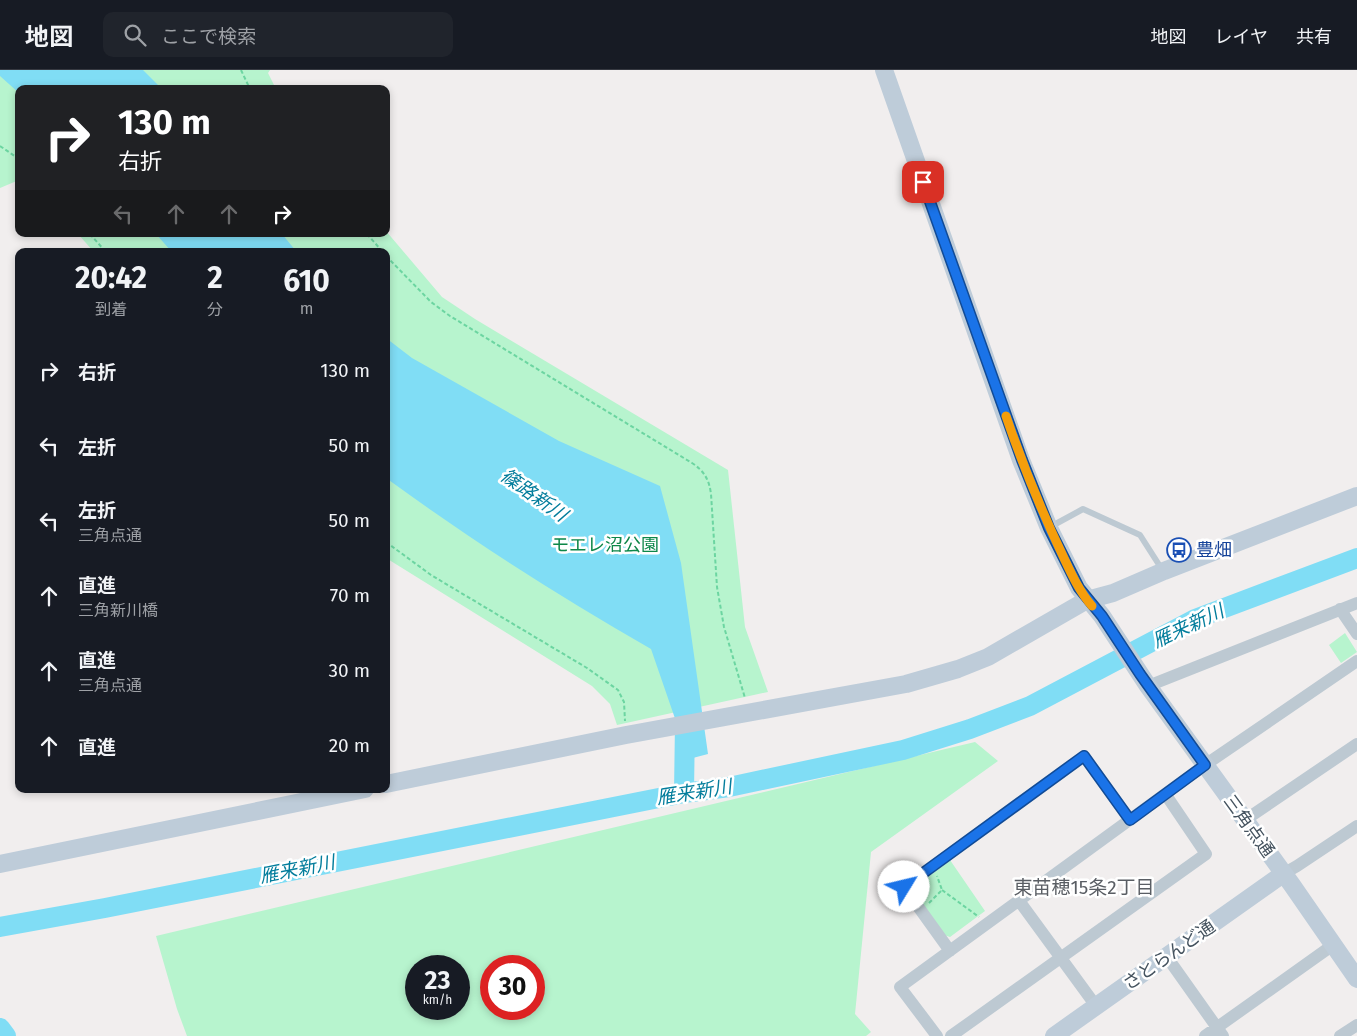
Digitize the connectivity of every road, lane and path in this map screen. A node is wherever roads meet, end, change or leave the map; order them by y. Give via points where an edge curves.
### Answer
1 (241, 70) edge
2 (884, 70) edge
3 (248, 85) edge
4 (0, 146) edge
5 (15, 156) edge
6 (93, 237) edge
7 (370, 237) edge
8 (102, 248) edge
9 (379, 248) edge
10 (390, 260) edge
11 (1357, 496) edge
12 (1049, 528) junction
13 (390, 545) edge
14 (1164, 571) junction
15 (1087, 600) junction
16 (1357, 603) edge
17 (1340, 609) junction
18 (1357, 634) edge
19 (1357, 661) edge
20 (1144, 680) junction
21 (743, 708) junction
22 (630, 734) junction
23 (1357, 744) edge
24 (1205, 765) junction
25 (390, 783) edge
26 (346, 793) edge
27 (1166, 795) junction
28 (1130, 820) junction
29 (1245, 820) junction
30 (1357, 826) edge
31 (0, 864) edge
32 (935, 869) dead end
33 (1283, 874) junction
34 (942, 890) junction
35 (1020, 902) junction
36 (925, 907) dead end
37 (979, 917) dead end
38 (1332, 945) junction
39 (950, 951) junction
40 (1167, 957) junction
41 (1061, 958) junction
42 (1357, 979) edge
43 (1096, 1006) junction
44 (1357, 1025) edge
45 (1220, 1032) edge
46 (937, 1036) edge
47 (951, 1036) edge
48 (1054, 1036) edge
49 (1205, 1036) edge
50 (1340, 1036) edge

1 - 3 path
2 - 12 street
4 - 5 path
6 - 8 path
7 - 9 path
10 - 21 path via 450,316 692,463 706,475 717,587
11 - 14 street
12 - 14 lane via 1083,509 1140,535
12 - 15 street
13 - 22 path via 431,575 587,668 618,690 624,702
14 - 15 street via 1113,593
15 - 20 street, 三角点通 via 1102,616
15 - 21 street via 988,657 958,669 906,684
16 - 17 street
17 - 18 street
17 - 20 street
19 - 24 street
20 - 24 street, 三角点通
21 - 22 street
22 - 25 street
23 - 29 street
24 - 27 street
24 - 29 street, 三角点通
26 - 31 street
27 - 28 street
27 - 41 street via 1206,854
28 - 35 street
28 - 39 street via 1084,756 912,881 904,887
29 - 33 street, 三角点通
30 - 33 street
32 - 34 path
33 - 38 street, 三角点通
33 - 40 street, さとらんど通
34 - 36 path
34 - 37 path
35 - 39 street
35 - 41 street
38 - 42 street, 三角点通
38 - 45 street
39 - 46 street via 900,987
40 - 43 street, さとらんど通
40 - 45 street
41 - 43 street
41 - 47 street
43 - 48 street, さとらんど通
44 - 50 street
45 - 49 street

